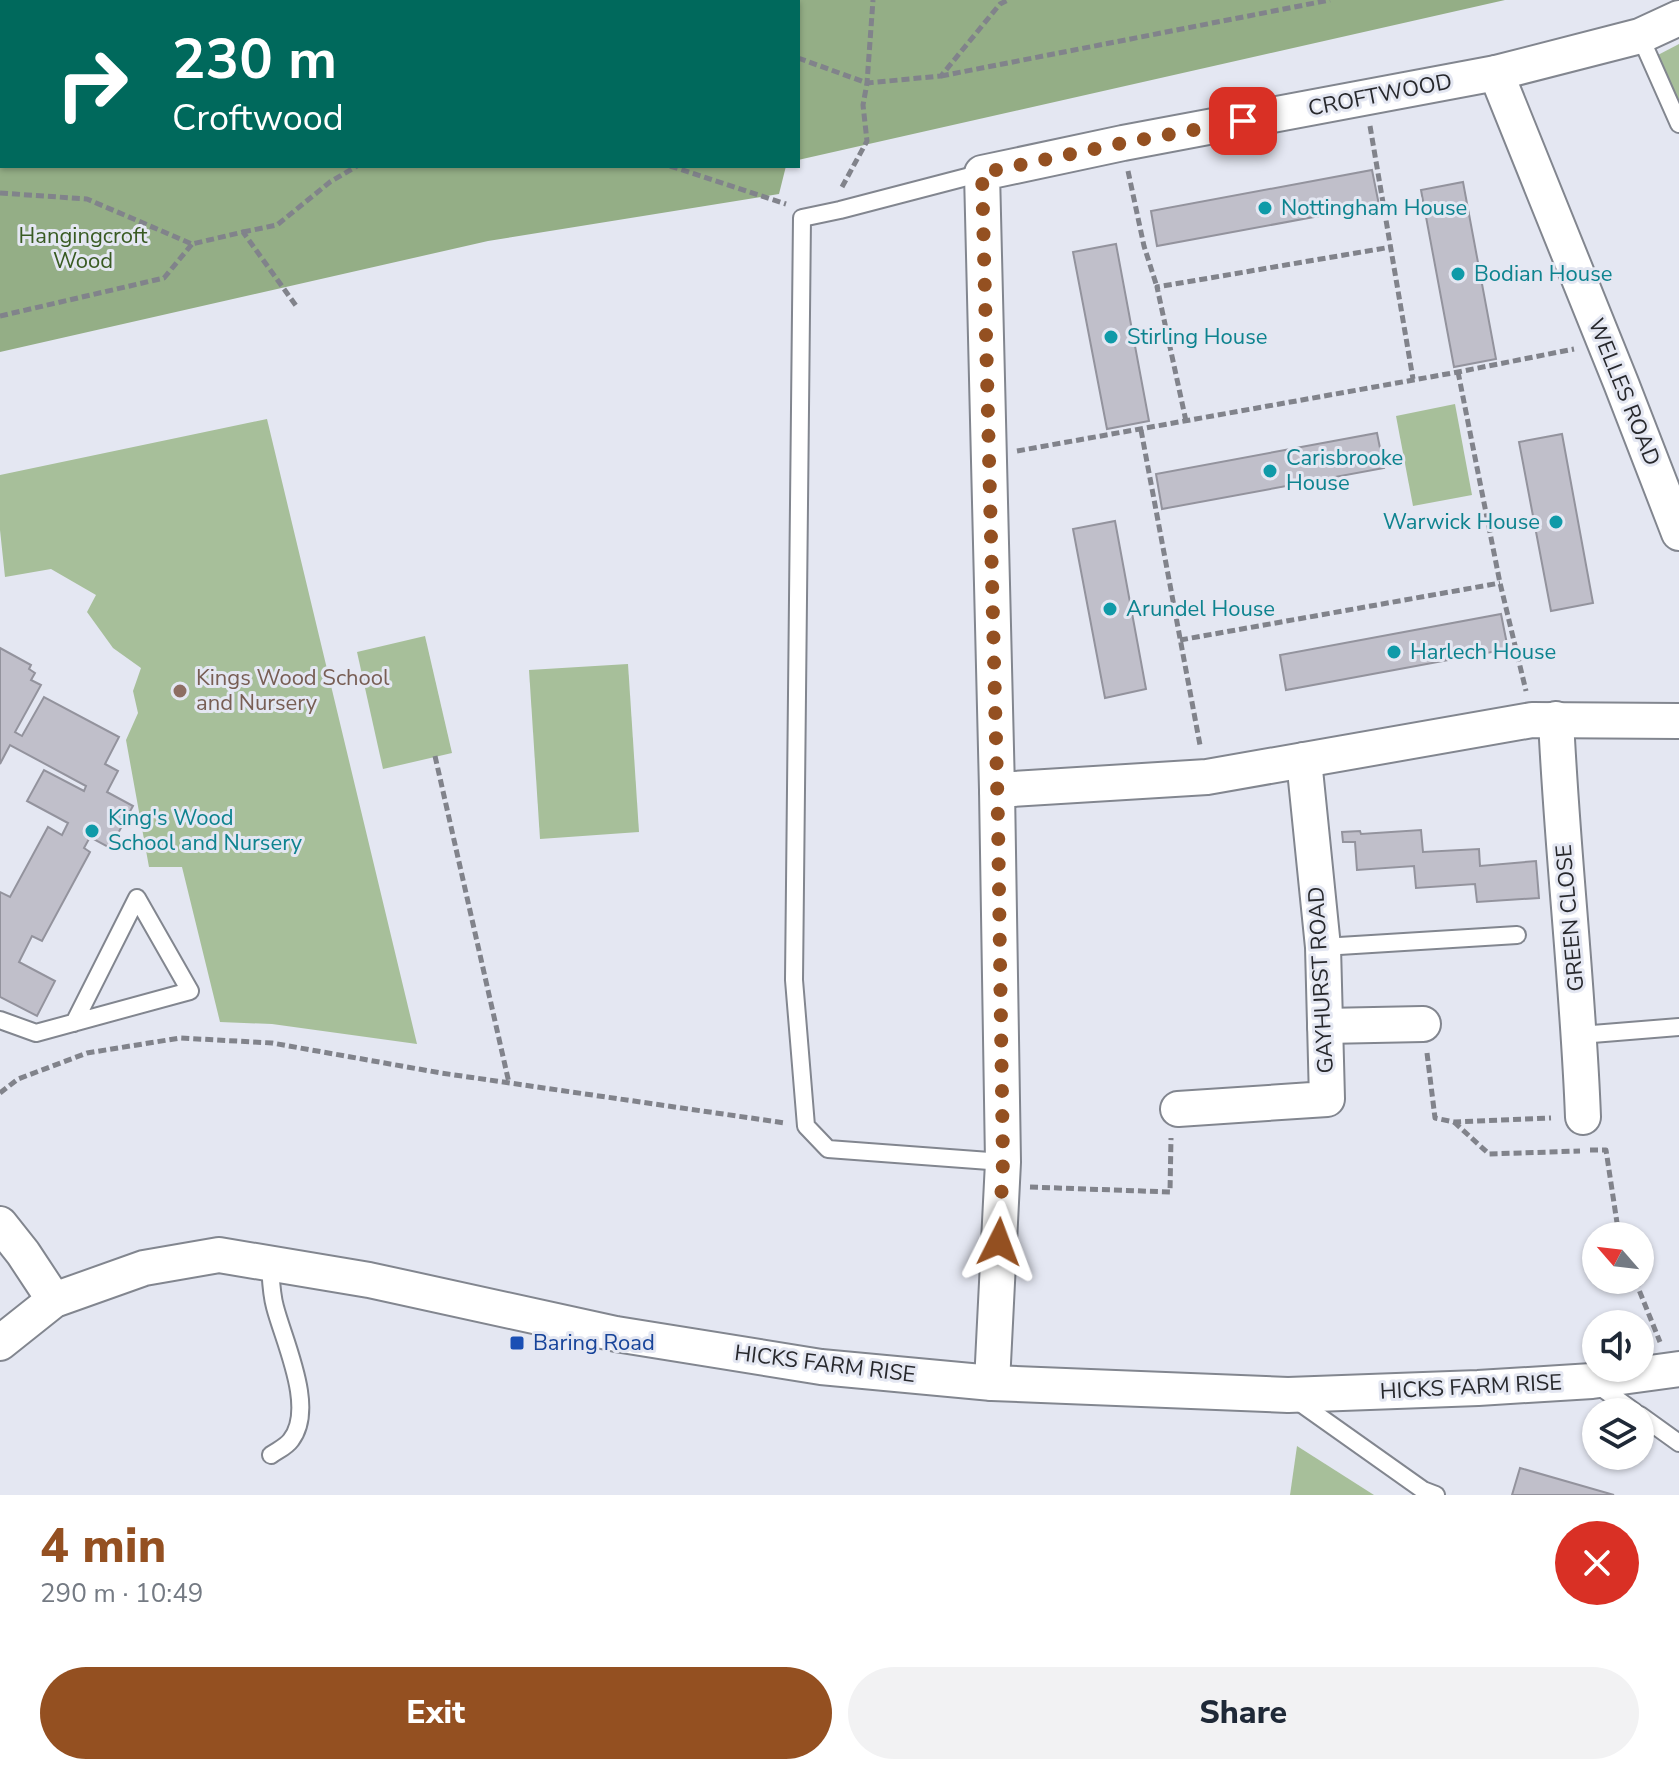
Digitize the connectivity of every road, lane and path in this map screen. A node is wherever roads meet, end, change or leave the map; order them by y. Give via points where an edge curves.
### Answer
1 (873, 0) edge
2 (1008, 0) edge
3 (1330, 0) edge
4 (1679, 18) edge
5 (1640, 36) junction
6 (800, 59) edge
7 (1496, 73) junction
8 (941, 76) junction
9 (867, 83) junction
10 (1679, 124) edge
11 (1374, 143) dead end
12 (354, 168) edge
13 (676, 168) edge
14 (982, 173) junction
15 (1131, 186) dead end
16 (0, 193) edge
17 (840, 210) junction
18 (794, 219) junction
19 (243, 232) junction
20 (192, 244) junction
21 (1391, 247) junction
22 (1157, 287) junction
23 (297, 307) dead end
24 (0, 316) edge
25 (1605, 343) junction
26 (1458, 372) junction
27 (1413, 379) junction
28 (1186, 421) junction
29 (1141, 430) junction
30 (989, 456) junction
31 (1679, 533) edge
32 (1500, 583) junction
33 (1180, 640) junction
34 (1522, 675) dead end
35 (1556, 719) junction
36 (1679, 721) edge
37 (435, 756) dead end
38 (1304, 760) junction
39 (1207, 777) junction
40 (997, 790) junction
41 (1517, 935) dead end
42 (1323, 947) junction
43 (0, 1020) edge
44 (74, 1023) junction
45 (1423, 1024) joint
46 (1325, 1026) junction
47 (1679, 1027) edge
48 (1580, 1035) junction
49 (509, 1083) junction
50 (0, 1093) edge
51 (1178, 1109) joint
52 (1583, 1117) joint
53 (1454, 1122) junction
54 (806, 1126) junction
55 (1002, 1174) junction
56 (1617, 1222) edge
57 (0, 1224) edge
58 (270, 1264) junction
59 (1641, 1294) edge
60 (54, 1300) junction
61 (0, 1343) edge
62 (1675, 1369) edge
63 (1654, 1372) edge
64 (1582, 1382) edge
65 (1593, 1382) edge
66 (992, 1383) junction
67 (1288, 1395) junction
68 (1616, 1398) edge
69 (1654, 1425) edge
70 (1679, 1443) edge
71 (271, 1455) dead end
72 (1436, 1495) edge

1 - 9 path
2 - 8 path
3 - 8 path
4 - 5 street, CROFTWOOD
5 - 7 street, CROFTWOOD
5 - 10 lane
6 - 9 path
7 - 14 street, CROFTWOOD
7 - 25 street, WELLES ROAD
8 - 9 path
9 - 17 path via 867,141 842,185
11 - 21 path
12 - 19 path via 277,225
13 - 18 path via 789,205
14 - 17 lane
14 - 30 street
15 - 22 path
16 - 20 path via 87,199
17 - 18 lane
18 - 54 lane via 794,980
19 - 20 path
19 - 23 path
20 - 24 path via 164,278
21 - 22 path
21 - 27 path
22 - 28 path
25 - 26 path
25 - 31 street, WELLES ROAD
26 - 27 path
26 - 32 path
27 - 28 path
28 - 29 path
29 - 30 path
29 - 33 path
30 - 40 street
32 - 33 path
32 - 34 path
33 - 39 path
35 - 36 street
35 - 38 street
35 - 48 street, GREEN CLOSE
37 - 49 path
38 - 39 street
38 - 42 street, GAYHURST ROAD
39 - 40 street
40 - 55 street
41 - 42 lane
42 - 46 street, GAYHURST ROAD
43 - 44 lane via 36,1033
44 - 44 lane via 190,991 137,898 102,967
45 - 46 street
45 - 53 path via 1435,1118
46 - 51 street, GAYHURST ROAD via 1327,1099
47 - 48 lane
48 - 52 street, GREEN CLOSE
49 - 50 path via 272,1043 180,1038 87,1053 18,1079
49 - 54 path
51 - 55 path via 1171,1130 1170,1192
52 - 53 path
53 - 56 path via 1489,1154 1606,1150
54 - 55 lane via 828,1149
55 - 66 street
57 - 60 street
58 - 60 street, HICKS FARM RISE via 219,1255 144,1268
58 - 66 street, HICKS FARM RISE via 616,1334 821,1367
58 - 71 lane via 274,1304 301,1394 294,1437
59 - 62 path
60 - 61 street, HICKS FARM RISE
62 - 63 street, HICKS FARM RISE
64 - 67 street, HICKS FARM RISE
65 - 68 lane
66 - 67 street, HICKS FARM RISE
67 - 72 lane
69 - 70 lane

